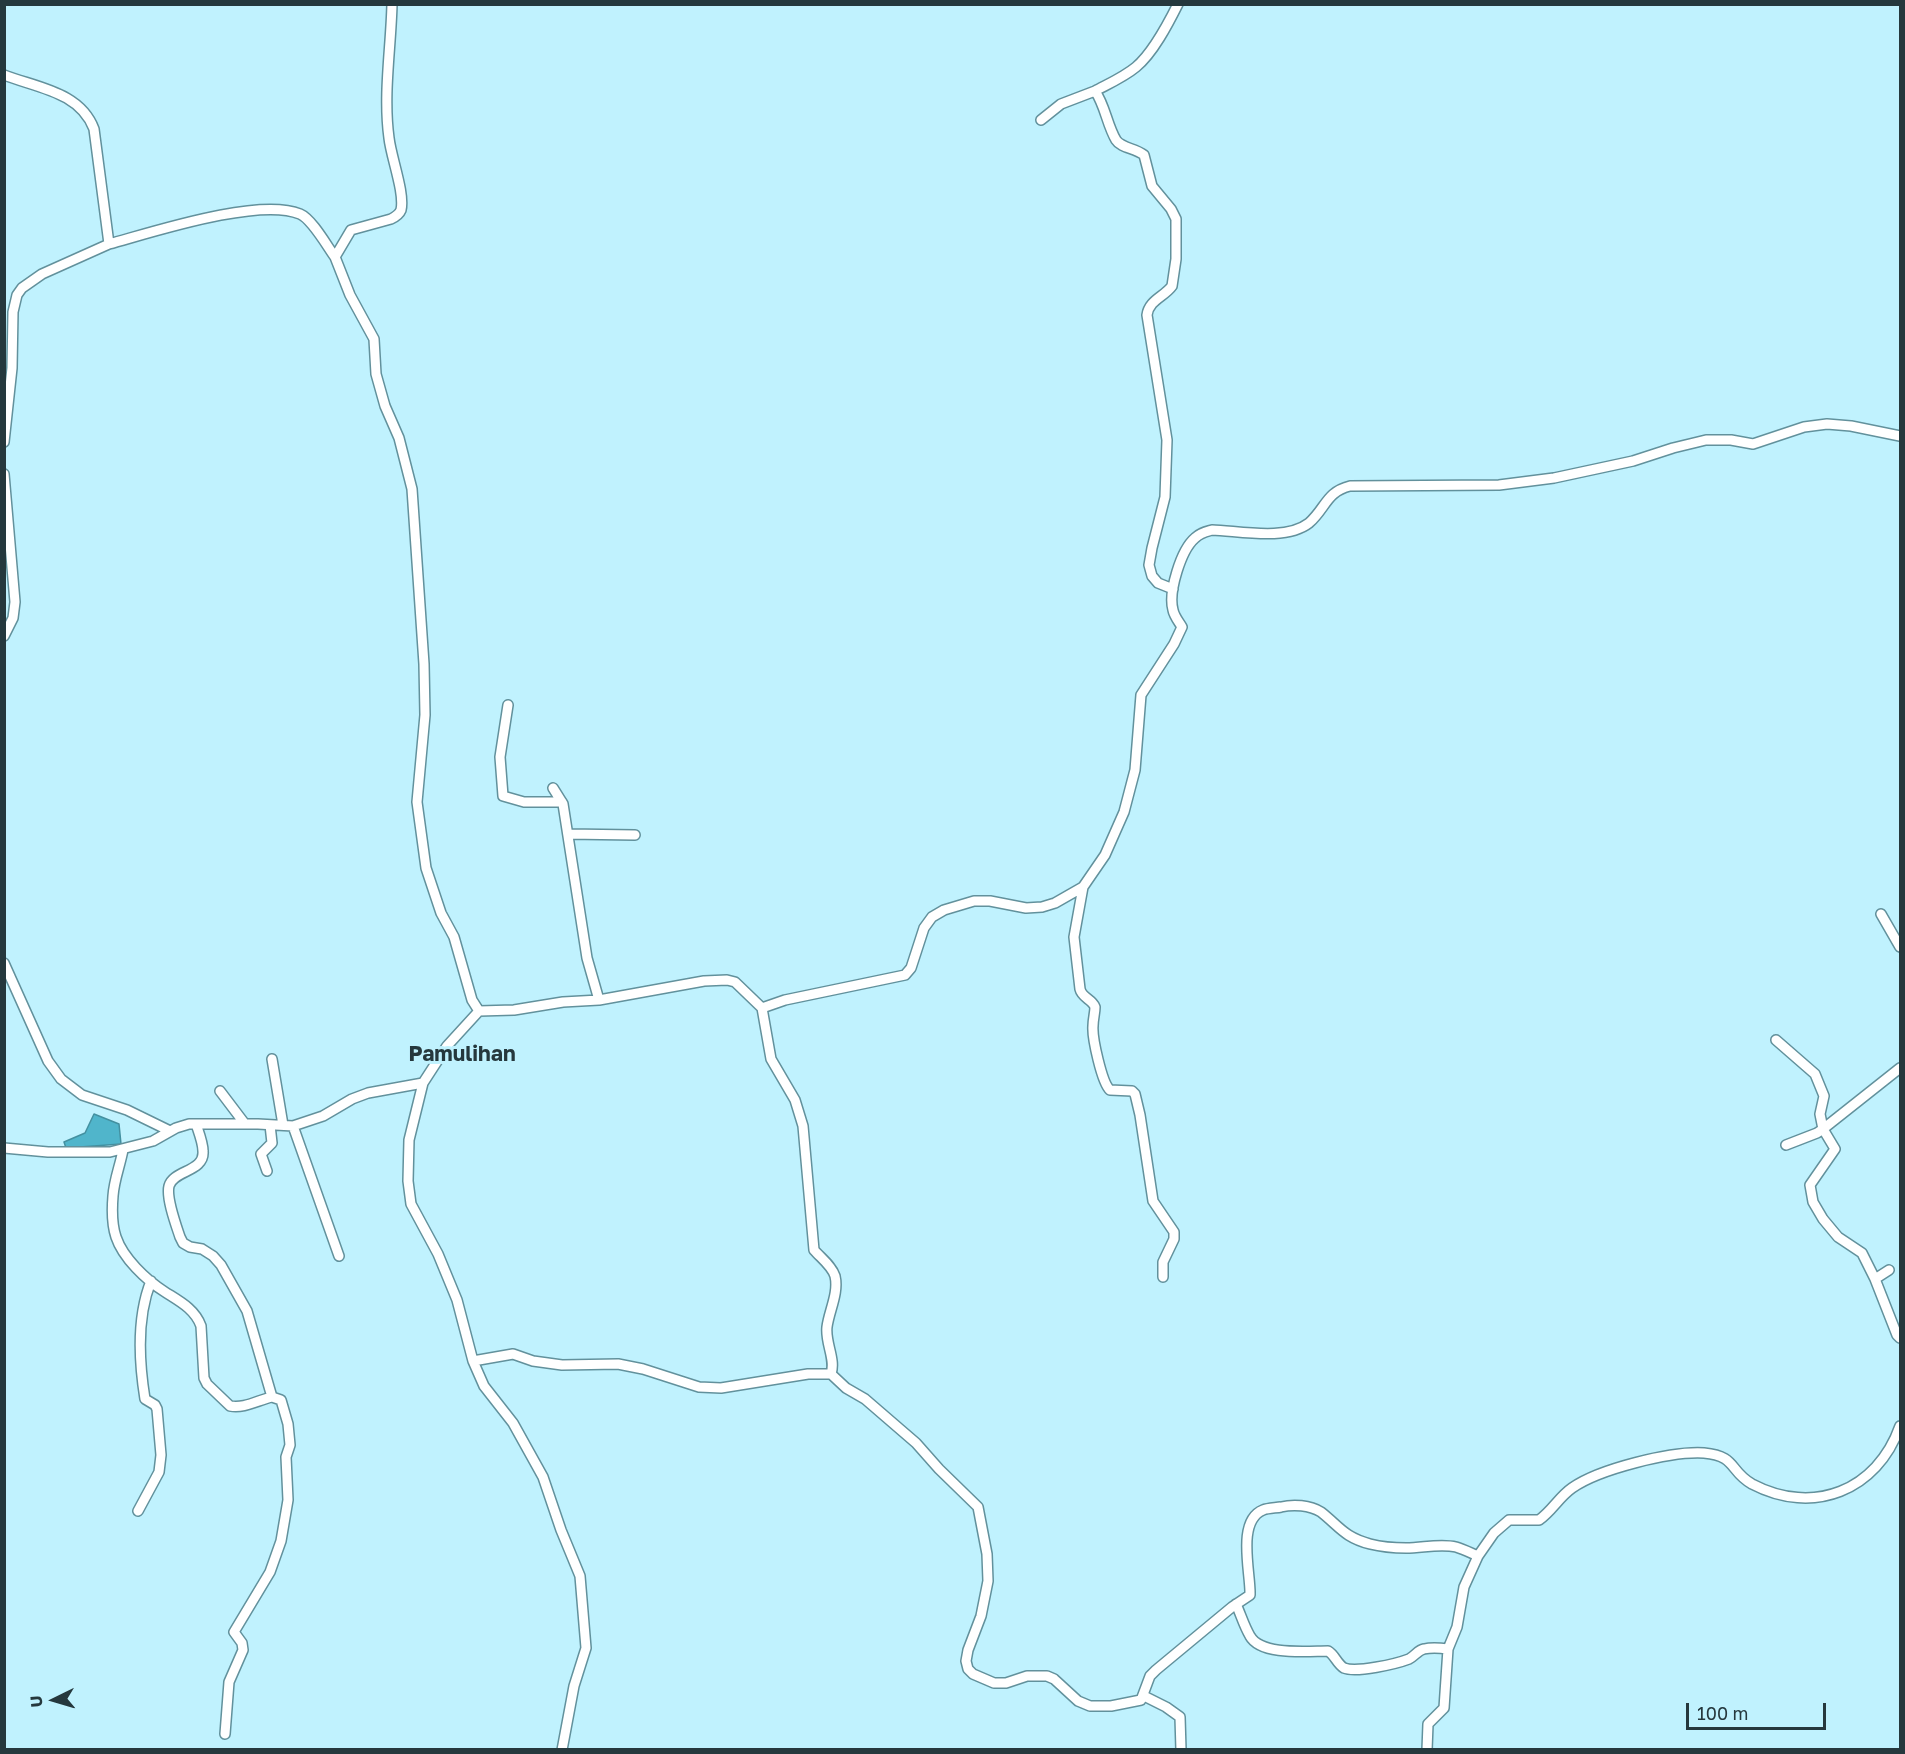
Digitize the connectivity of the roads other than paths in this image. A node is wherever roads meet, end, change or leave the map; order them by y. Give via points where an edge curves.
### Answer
1 (392, 4) edge
2 (1178, 4) edge
3 (4, 75) edge
4 (1095, 91) junction
5 (1041, 120) dead end
6 (109, 244) junction
7 (335, 257) junction
8 (1900, 436) edge
9 (4, 442) edge
10 (4, 474) edge
11 (8, 554) edge
12 (1173, 589) junction
13 (4, 636) edge
14 (508, 705) dead end
15 (553, 788) dead end
16 (562, 802) junction
17 (568, 834) junction
18 (635, 835) dead end
19 (1083, 887) junction
20 (1881, 914) dead end
21 (1900, 947) edge
22 (4, 963) edge
23 (598, 1000) junction
24 (762, 1008) junction
25 (479, 1011) junction
26 (1776, 1040) dead end
27 (272, 1059) dead end
28 (1900, 1068) edge
29 (423, 1083) junction
30 (220, 1091) dead end
31 (196, 1124) junction
32 (245, 1124) junction
33 (270, 1125) junction
34 (283, 1125) junction
35 (293, 1126) junction
36 (1823, 1129) junction
37 (170, 1131) junction
38 (1786, 1145) dead end
39 (4, 1148) edge
40 (123, 1150) junction
41 (267, 1171) dead end
42 (339, 1256) dead end
43 (1889, 1270) dead end
44 (1163, 1277) dead end
45 (1875, 1279) junction
46 (151, 1281) junction
47 (1900, 1338) edge
48 (473, 1361) junction
49 (831, 1374) junction
50 (272, 1397) junction
51 (1900, 1426) edge
52 (138, 1511) dead end
53 (1478, 1556) junction
54 (1236, 1604) junction
55 (1448, 1649) junction
56 (1144, 1696) junction
57 (225, 1734) dead end
58 (562, 1749) edge
59 (1181, 1749) edge
60 (1427, 1749) edge

1 - 7 street via 389,137 400,211 391,219 351,230
2 - 4 street via 1143,60
3 - 6 street via 67,97 89,117 94,129
4 - 5 street via 1061,104
4 - 12 street via 1116,140 1144,155 1152,186 1171,209 1177,225 1172,286 1150,305 1146,315 1167,440 1166,488 1149,565 1158,584
6 - 7 street via 245,210 285,210 302,214
6 - 9 street via 42,274 17,295
7 - 25 street via 374,339 376,374 412,489 424,664 417,802 426,868
8 - 12 street via 1827,424 1804,427 1753,444 1706,440 1554,478 1499,485 1350,486 1333,493 1308,524 1295,530 1203,532 1184,550
10 - 11 street
11 - 13 street via 15,602 13,618
12 - 19 street via 1173,611 1182,627 1141,695 1135,770 1124,812 1105,855
14 - 16 street via 500,757 503,796 524,802
15 - 16 street
16 - 17 street
17 - 18 street
17 - 23 street
19 - 24 street via 1042,907 974,900 958,904 932,917 905,975
19 - 44 street via 1074,937 1080,989 1095,1005 1093,1029 1106,1086 1135,1094 1153,1201 1175,1236 1163,1262
20 - 21 street
22 - 37 street via 48,1061 61,1079 82,1095 127,1110
23 - 24 street via 727,980 735,982
23 - 25 street
24 - 49 street via 771,1059 795,1100 803,1126 814,1250 835,1276 827,1327
25 - 29 street via 447,1046
26 - 36 street via 1815,1074 1824,1096 1820,1114
27 - 34 street
28 - 36 street
29 - 35 street via 368,1093
29 - 48 street via 409,1140 411,1204 457,1300
30 - 32 street
31 - 32 street
31 - 37 street
31 - 50 street via 204,1152 197,1166 170,1184 174,1216 183,1243 213,1256 247,1311
32 - 33 street
33 - 34 street
33 - 41 street via 272,1143 261,1154
34 - 35 street
35 - 42 street
36 - 38 street
36 - 45 street via 1835,1149 1810,1185 1813,1202 1838,1237 1862,1253
37 - 40 street
39 - 40 street via 48,1152
40 - 46 street via 113,1196 116,1238 128,1258
43 - 45 street
45 - 47 street
46 - 50 street via 198,1318 205,1380 230,1406 242,1407
46 - 52 street via 145,1296 142,1358 145,1399 157,1409 160,1455 159,1472
48 - 49 street via 513,1354 562,1365 618,1364 699,1387 721,1388
48 - 58 street via 484,1386 513,1423 543,1477 580,1576 586,1648
49 - 56 street via 916,1443 978,1507 988,1581 981,1616 968,1650 968,1669 994,1683 1047,1676 1090,1706 1138,1702
50 - 57 street via 281,1400 288,1424 288,1500 281,1541 270,1572 234,1632 243,1650 229,1682
51 - 53 street via 1890,1450 1872,1472 1826,1497 1789,1497 1762,1489 1723,1457 1689,1453 1624,1465 1589,1479 1572,1488 1539,1520 1506,1521
53 - 54 street via 1443,1546 1395,1548 1369,1543 1344,1533 1320,1511 1288,1505 1263,1510 1255,1516 1247,1549 1250,1595
53 - 55 street via 1464,1587 1457,1627
54 - 55 street via 1250,1636 1257,1642 1277,1650 1328,1651 1348,1669 1410,1659 1426,1648
54 - 56 street via 1156,1670
55 - 60 street via 1444,1708 1428,1724
56 - 59 street via 1180,1718

